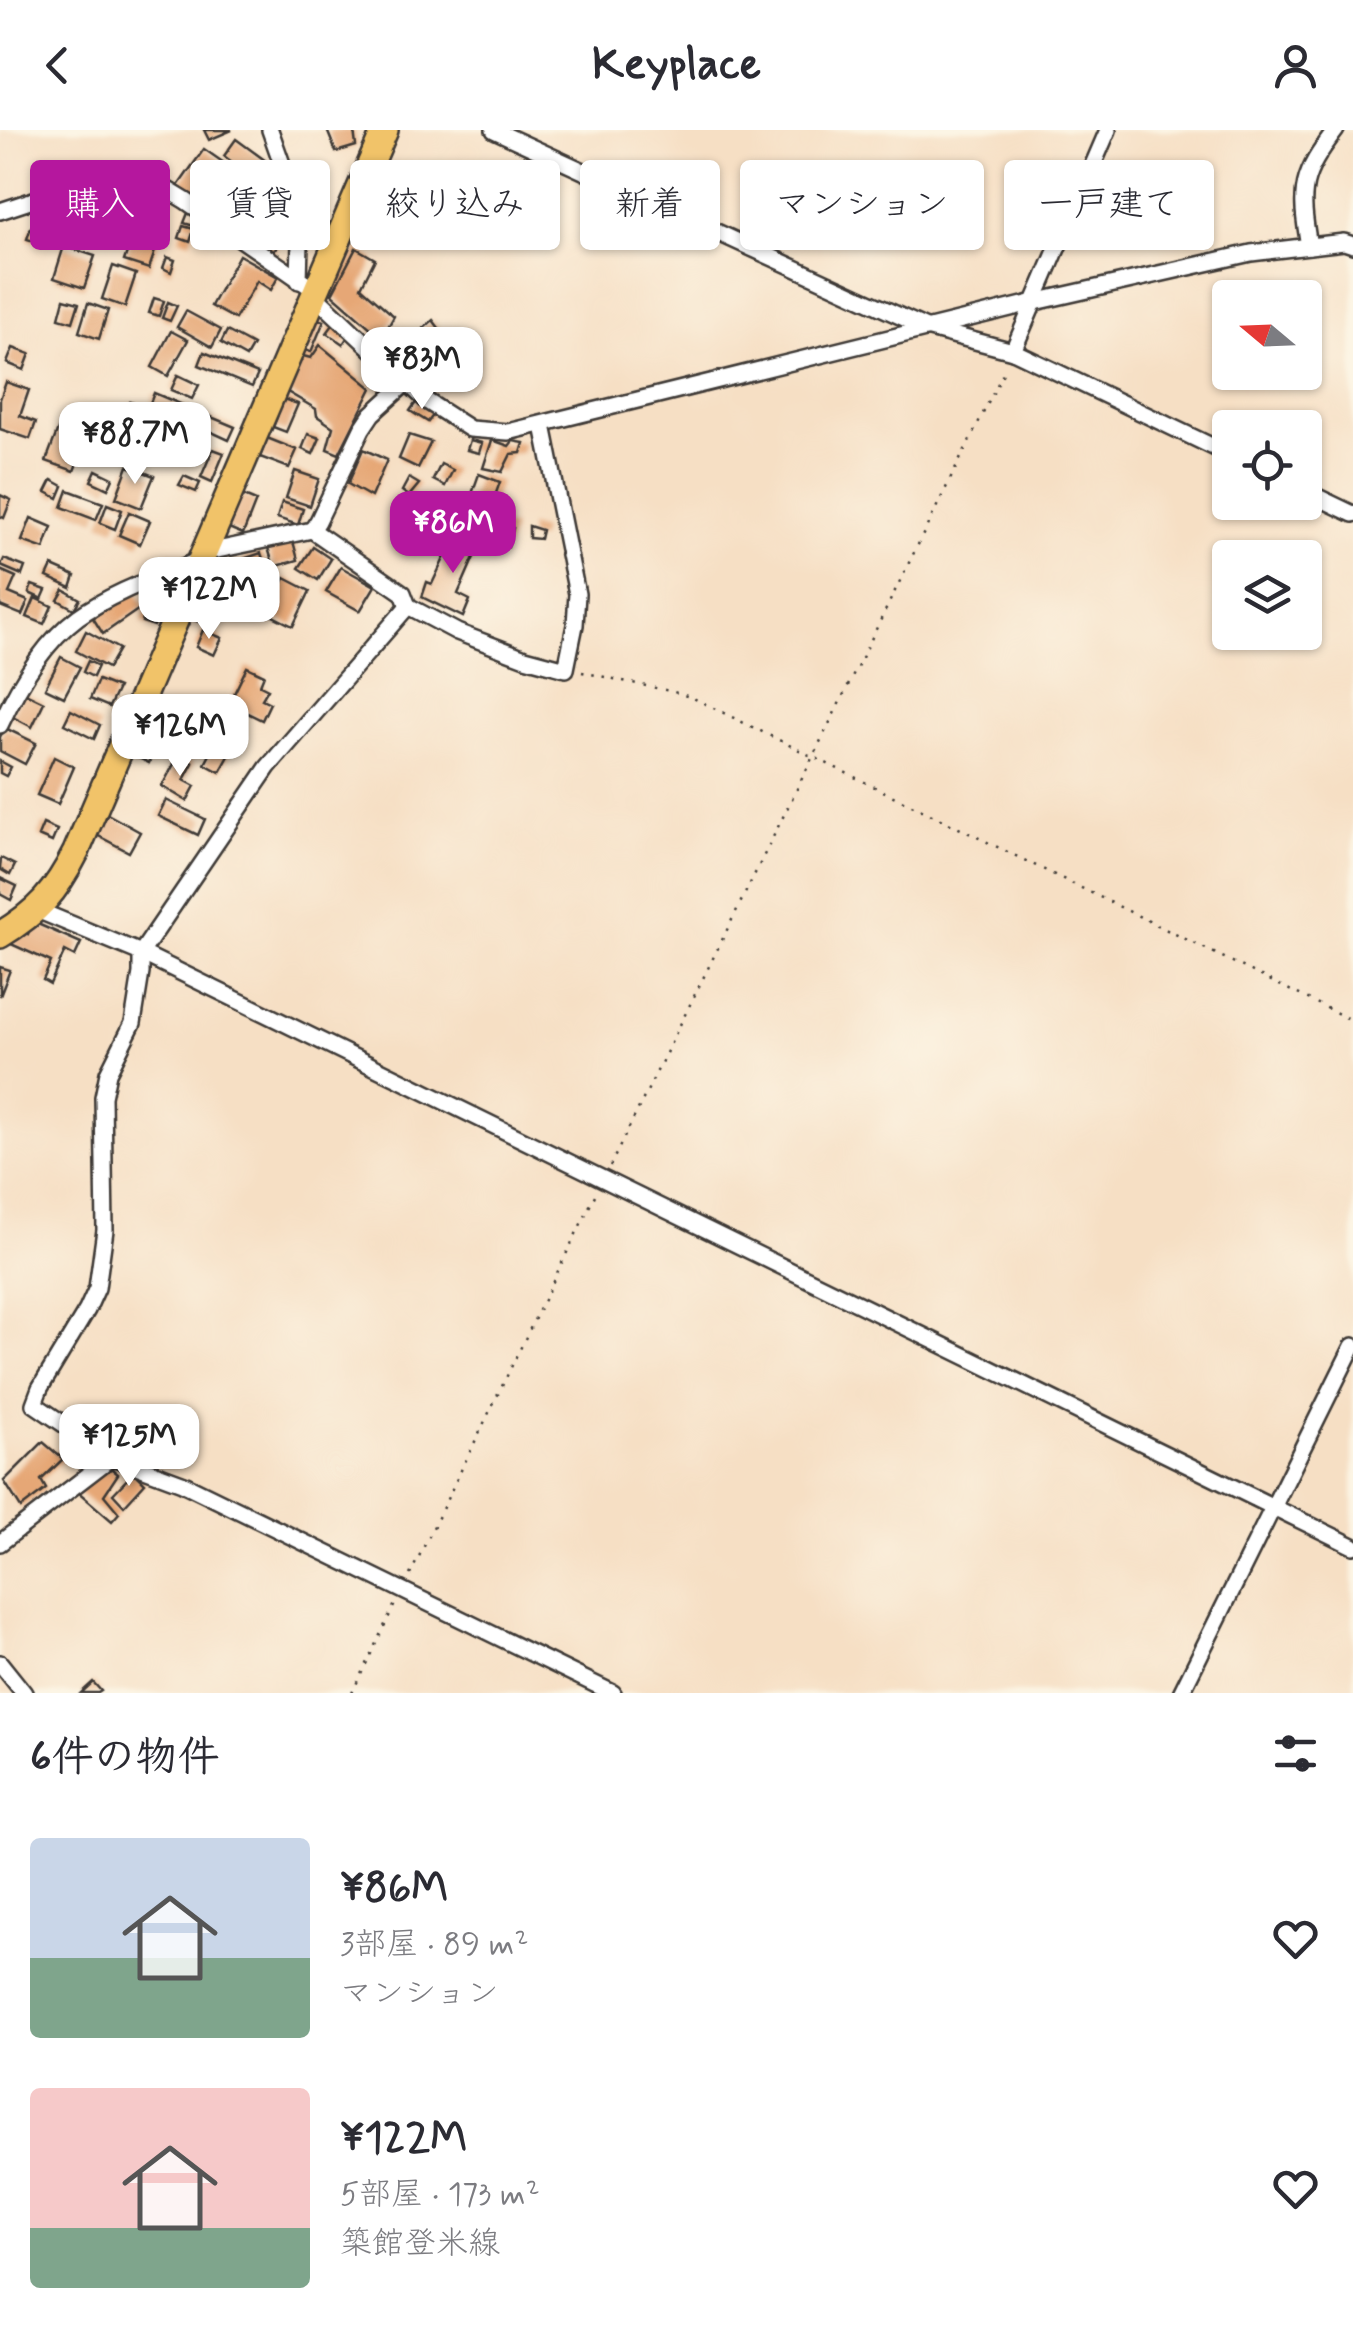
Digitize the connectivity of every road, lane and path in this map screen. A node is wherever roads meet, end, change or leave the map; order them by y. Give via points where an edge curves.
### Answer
1 (270, 130) edge
2 (385, 130) edge
3 (494, 130) edge
4 (1108, 130) edge
5 (1336, 130) edge
6 (0, 211) edge
7 (1353, 244) edge
8 (1309, 246) junction
9 (310, 289) junction
10 (1035, 302) junction
11 (926, 328) junction
12 (1013, 351) junction
13 (406, 384) junction
14 (543, 425) junction
15 (1212, 446) edge
16 (1322, 499) edge
17 (1353, 514) edge
18 (312, 530) junction
19 (201, 556) junction
20 (408, 606) junction
21 (566, 669) junction
22 (0, 725) edge
23 (813, 757) junction
24 (37, 910) junction
25 (0, 935) edge
26 (141, 953) junction
27 (1353, 1021) edge
28 (603, 1179) junction
29 (1353, 1346) edge
30 (112, 1457) junction
31 (1272, 1507) junction
32 (0, 1543) edge
33 (1353, 1546) edge
34 (403, 1589) junction
35 (0, 1663) edge
36 (24, 1693) edge
37 (352, 1693) edge
38 (613, 1693) edge
39 (1180, 1693) edge

1 - 9 street via 293,195
2 - 9 main road
3 - 11 street
4 - 10 street
5 - 8 street via 1302,194
6 - 9 street via 105,178 135,178 186,201
7 - 8 street
8 - 10 street
9 - 13 street
9 - 19 main road
10 - 11 street
10 - 12 street
11 - 12 street
11 - 14 street
12 - 15 street
12 - 23 path
13 - 14 street via 470,429 508,432
13 - 18 street via 362,428
14 - 21 street via 577,594
16 - 17 street
18 - 19 street
18 - 20 street via 403,593
19 - 22 street via 75,620 32,667
19 - 24 main road via 76,852
20 - 21 street via 457,632
20 - 26 street via 268,767
21 - 23 path via 693,698
23 - 27 path
23 - 28 path
24 - 25 main road
24 - 26 street
26 - 28 street
26 - 30 street via 134,1023 103,1097 106,1230 96,1288 34,1404
28 - 31 street
28 - 34 path
29 - 31 street
30 - 32 street
30 - 34 street via 182,1483
31 - 33 street
31 - 39 street
34 - 37 path
34 - 38 street
35 - 36 street

